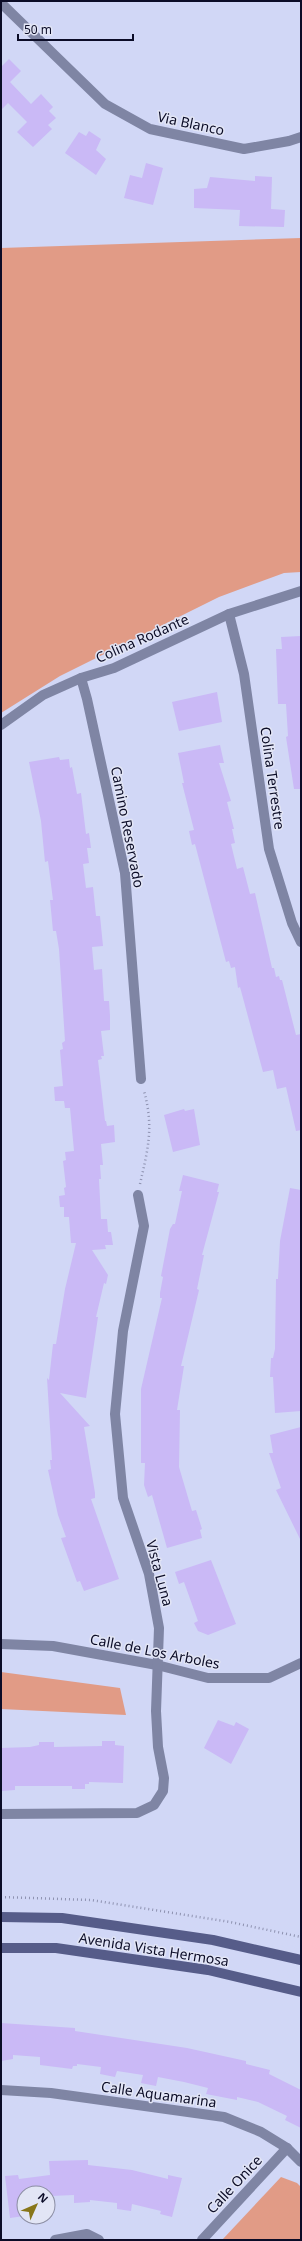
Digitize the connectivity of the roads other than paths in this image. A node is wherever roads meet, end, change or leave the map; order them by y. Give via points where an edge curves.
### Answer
1 (1, 3) edge
2 (301, 137) edge
3 (301, 591) edge
4 (229, 614) junction
5 (80, 678) junction
6 (1, 725) edge
7 (301, 942) edge
8 (141, 1079) road end
9 (138, 1194) road end
10 (1, 1644) edge
11 (301, 1662) edge
12 (157, 1665) junction
13 (1, 1814) edge
14 (1, 1917) edge
15 (1, 1948) edge
16 (301, 1960) edge
17 (301, 1992) edge
18 (1, 2090) edge
19 (287, 2148) junction
20 (301, 2162) edge
21 (54, 2240) edge
22 (99, 2240) edge
23 (202, 2240) edge

1 - 2 street, Via Blanco via 105,104 150,129 244,149
3 - 4 street, Colina Rodante
4 - 5 street, Colina Rodante via 114,668
4 - 7 street, Colina Terrestre via 244,674 269,849 292,923
5 - 6 street, Colina Rodante via 43,695
5 - 8 street, Camino Reservado via 87,699 125,873
9 - 12 street, Vista Luna via 144,1226 124,1331 115,1414 123,1498 149,1574 159,1628
10 - 12 street, Calle de Los Arboles via 53,1646
11 - 12 street, Calle de Los Arboles via 269,1678 208,1678
12 - 13 street, Vista Luna via 158,1746 164,1778 163,1791 154,1805 137,1813
14 - 16 main road, Avenida Vista Hermosa via 62,1918 213,1940
15 - 17 main road, Avenida Vista Hermosa via 56,1948 208,1970
18 - 19 street, Calle Aquamarina via 51,2093 224,2117 261,2132
19 - 20 street, Calle Aquamarina
19 - 23 street, Calle Onice
21 - 22 street via 87,2234

